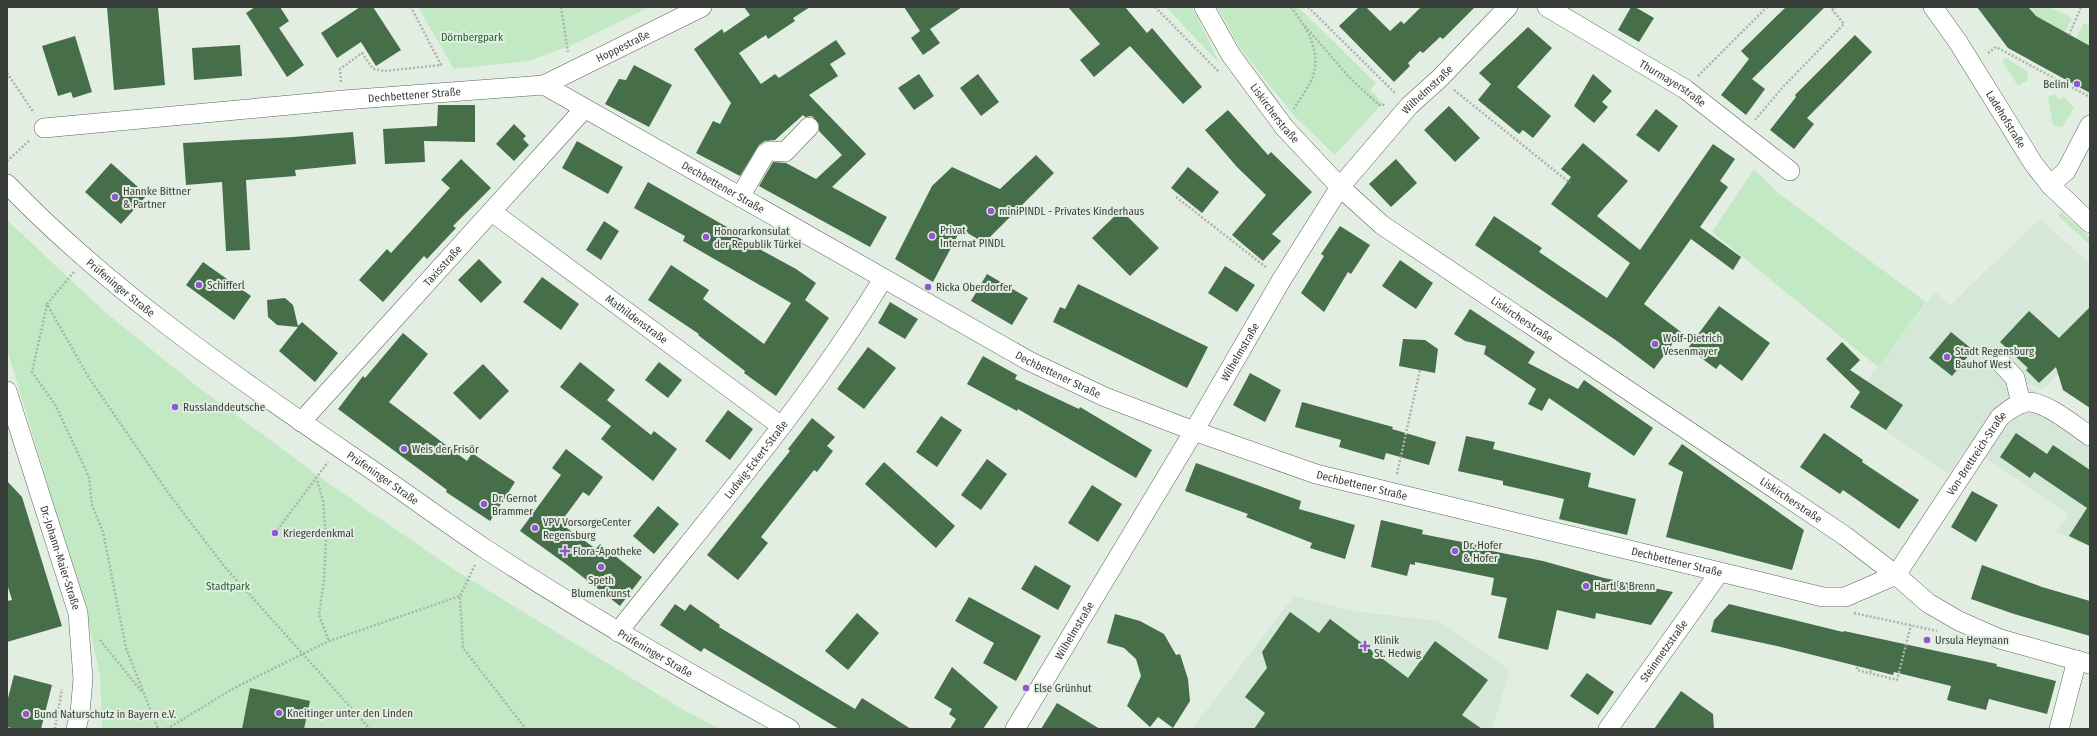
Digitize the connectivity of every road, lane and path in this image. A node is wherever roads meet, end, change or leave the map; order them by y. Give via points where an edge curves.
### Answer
1 (411, 7) edge
2 (561, 7) edge
3 (702, 7) edge
4 (1204, 7) edge
5 (1291, 7) edge
6 (1308, 7) edge
7 (1508, 7) edge
8 (1547, 7) edge
9 (1767, 7) edge
10 (1836, 7) edge
11 (1933, 7) edge
12 (2081, 7) edge
13 (1831, 8) edge
14 (1303, 23) junction
15 (2069, 35) dead end
16 (1988, 53) dead end
17 (7, 73) edge
18 (569, 75) junction
19 (1440, 78) junction
20 (544, 85) junction
21 (1685, 89) junction
22 (2090, 97) edge
23 (344, 100) junction
24 (584, 109) junction
25 (1404, 112) junction
26 (2090, 125) edge
27 (809, 127) dead end
28 (44, 128) junction
29 (1284, 128) junction
30 (1744, 135) junction
31 (7, 161) edge
32 (1790, 171) dead end
33 (1570, 183) dead end
34 (7, 184) edge
35 (2050, 186) junction
36 (1340, 187) junction
37 (740, 197) junction
38 (1176, 197) dead end
39 (492, 212) junction
40 (2090, 223) edge
41 (86, 258) junction
42 (884, 279) junction
43 (1282, 279) junction
44 (47, 304) junction
45 (2002, 363) dead end
46 (1420, 370) dead end
47 (7, 391) edge
48 (2021, 404) junction
49 (301, 422) junction
50 (781, 426) junction
51 (1194, 431) junction
52 (2090, 436) edge
53 (338, 447) junction
54 (316, 477) junction
55 (1392, 492) junction
56 (275, 533) dead end
57 (484, 548) junction
58 (1719, 573) junction
59 (1896, 575) junction
60 (460, 596) junction
61 (1849, 611) dead end
62 (1911, 625) junction
63 (618, 632) junction
64 (1945, 634) dead end
65 (97, 637) dead end
66 (329, 641) junction
67 (304, 653) junction
68 (2084, 662) edge
69 (1857, 667) dead end
70 (1871, 670) dead end
71 (1869, 673) junction
72 (62, 686) dead end
73 (145, 694) junction
74 (55, 729) edge
75 (76, 729) edge
76 (158, 729) edge
77 (167, 729) edge
78 (369, 729) edge
79 (526, 729) edge
80 (790, 729) edge
81 (1015, 729) edge
82 (1608, 729) edge
83 (2059, 729) edge

1 - 23 path via 441,65 379,70 373,69 362,53 340,69
2 - 18 path via 568,48
3 - 18 street, Hoppestraße
4 - 29 street, Liskircherstraße via 1231,55
5 - 14 path
6 - 25 path
7 - 19 street, Wilhelmstraße
8 - 21 street, Thurmayerstraße
9 - 21 path
10 - 13 path
11 - 35 street, Ladehofstraße
12 - 15 path
13 - 30 path via 1844,24 1783,87
14 - 25 path via 1348,76 1379,105
14 - 29 path via 1315,49 1314,73
16 - 22 path via 1996,47
17 - 28 path
18 - 20 street, Hoppestraße
19 - 25 street, Wilhelmstraße
19 - 33 path
20 - 23 street, Dechbettener Straße
20 - 24 street, Dechbettener Straße
21 - 30 street, Thurmayerstraße
23 - 28 street, Dechbettener Straße
24 - 37 street, Dechbettener Straße
24 - 39 street, Taxisstraße
25 - 36 street, Wilhelmstraße
26 - 35 street via 2066,171
27 - 37 street via 785,152 770,151 765,154
28 - 31 path
29 - 36 street, Liskircherstraße
30 - 32 street, Thurmayerstraße
34 - 41 street, Prüfeninger Straße
35 - 40 street, Ladehofstraße
36 - 43 street, Wilhelmstraße
36 - 59 street, Liskircherstraße via 1382,225 1845,536
37 - 42 street, Dechbettener Straße
38 - 43 path
39 - 49 street, Taxisstraße
39 - 50 street, Mathildenstraße
41 - 44 path
41 - 49 street, Prüfeninger Straße via 176,332
42 - 50 street, Ludwig-Eckert-Straße via 856,325
42 - 51 street, Dechbettener Straße via 1029,362 1105,398
43 - 51 street, Wilhelmstraße
44 - 67 path via 89,378 169,494 224,566
44 - 73 path via 32,372 56,406 89,477 92,505 103,532 126,648
45 - 48 street via 2014,378
46 - 55 path
47 - 75 street, Dr.-Johann-Maier-Straße via 78,614 84,679
48 - 52 street via 2040,404
48 - 59 street, Von-Brettreich-Straße via 2000,417
49 - 53 street, Prüfeninger Straße
50 - 63 street, Ludwig-Eckert-Straße
51 - 55 street, Dechbettener Straße via 1316,474
51 - 81 street, Wilhelmstraße
53 - 54 path
53 - 57 street, Prüfeninger Straße
54 - 56 path
54 - 66 path via 323,500 326,539 319,615
55 - 58 street, Dechbettener Straße
57 - 60 path
57 - 63 street, Prüfeninger Straße
58 - 59 street, Dechbettener Straße via 1823,598 1845,598
58 - 82 street, Steinmetzstraße
59 - 68 street via 1928,603 1959,621 2000,639
60 - 66 path
60 - 79 path via 463,648
61 - 62 path
62 - 64 path
62 - 71 path via 1897,680
63 - 80 street, Prüfeninger Straße
65 - 73 path
66 - 67 path
67 - 77 path via 234,688
67 - 78 path
68 - 83 street
69 - 71 path via 1856,670
70 - 71 path
72 - 74 path
73 - 76 path

